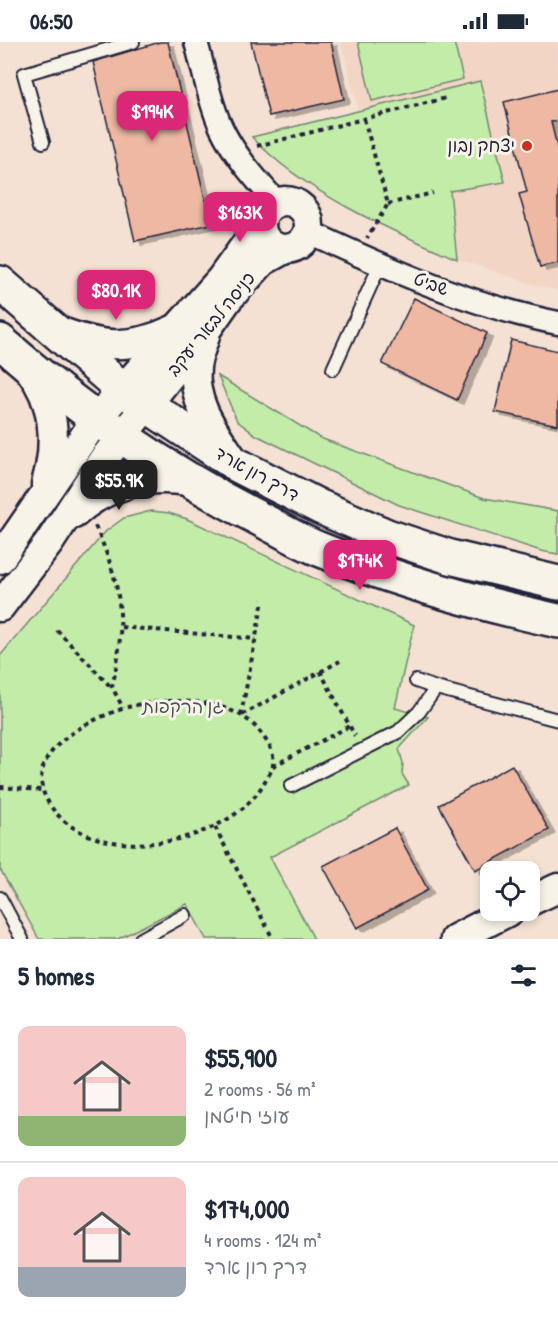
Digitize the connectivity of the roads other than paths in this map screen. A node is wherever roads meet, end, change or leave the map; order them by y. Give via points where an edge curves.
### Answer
1 (133, 42) edge
2 (196, 42) edge
3 (43, 142) dead end
4 (268, 214) junction
5 (309, 232) junction
6 (283, 250) junction
7 (380, 265) junction
8 (0, 283) edge
9 (558, 323) edge
10 (52, 328) junction
11 (194, 328) junction
12 (11, 350) edge
13 (333, 369) dead end
14 (133, 397) junction
15 (109, 427) junction
16 (237, 465) junction
17 (193, 482) junction
18 (36, 508) junction
19 (49, 543) junction
20 (0, 559) edge
21 (558, 584) edge
22 (0, 607) edge
23 (558, 621) edge
24 (416, 681) dead end
25 (436, 688) junction
26 (558, 720) edge
27 (291, 786) dead end
28 (558, 888) edge
29 (540, 896) edge
30 (0, 898) edge
31 (185, 915) dead end
32 (490, 921) edge
33 (22, 939) edge
34 (141, 939) edge
35 (455, 939) edge

1 - 3 lane via 24,74
2 - 4 street via 221,127
4 - 5 street via 291,201 308,216
4 - 6 street via 261,232 269,244
4 - 11 street via 221,279
5 - 6 street via 301,244
5 - 7 street, שביט
6 - 11 street, כניסה לבאר יעקב via 263,261
7 - 9 street, שביט via 484,303
7 - 13 lane
8 - 10 main road, דרך רון ארד
10 - 11 street via 80,339 122,346
10 - 14 main road, דרך רון ארד
11 - 14 street, כניסה לבאר יעקב
11 - 16 street via 197,396 210,425
12 - 15 main road, דרך רון ארד
12 - 18 street via 46,394 53,431 50,470
14 - 15 street, כניסה לבאר יעקב
14 - 16 main road, דרך רון ארד
15 - 17 main road, דרך רון ארד
15 - 18 street
15 - 19 street via 103,460
16 - 21 main road, דרך רון ארד via 387,536 450,557
17 - 19 street via 174,478 127,483 99,494
17 - 23 main road, דרך רון ארד via 317,548 406,581
18 - 20 street
19 - 22 street
24 - 25 lane
25 - 26 lane
25 - 27 lane via 399,732
28 - 29 street
30 - 33 lane
31 - 34 lane
32 - 35 street

